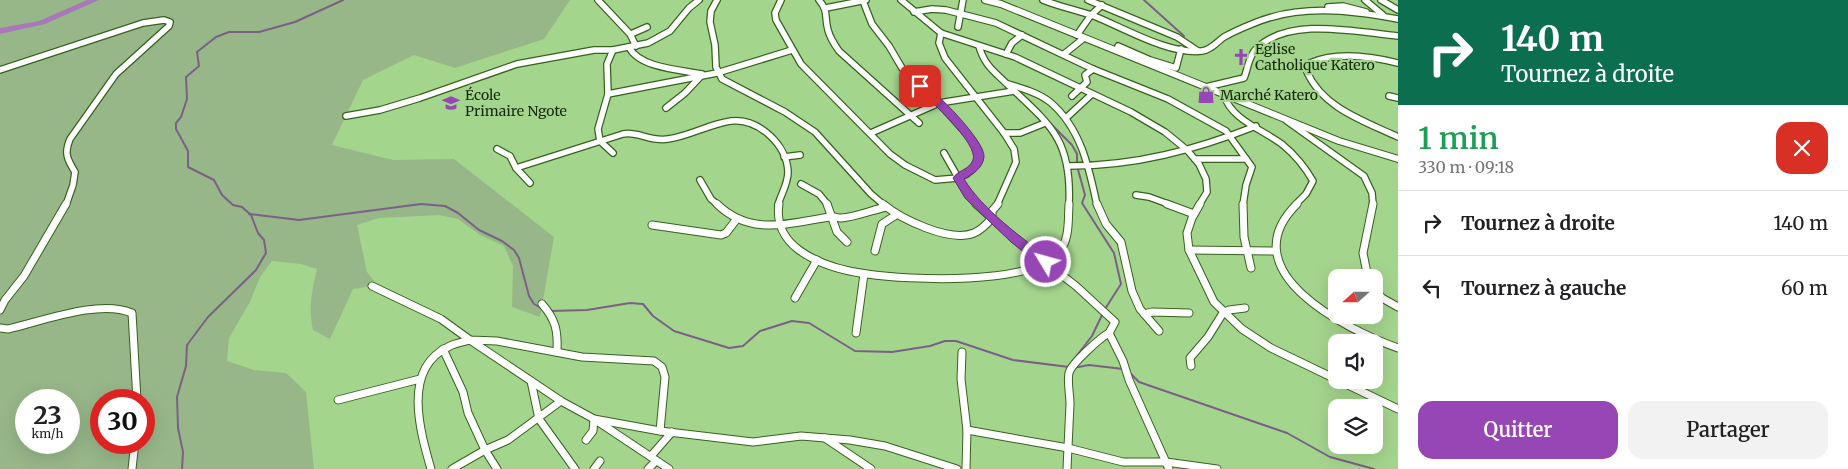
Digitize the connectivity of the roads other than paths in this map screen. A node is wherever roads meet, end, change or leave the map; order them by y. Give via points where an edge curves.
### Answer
1 (598, 0) edge
2 (699, 0) edge
3 (717, 0) edge
4 (781, 0) edge
5 (819, 0) edge
6 (864, 0) edge
7 (901, 0) edge
8 (963, 0) edge
9 (985, 0) edge
10 (1043, 0) edge
11 (1088, 0) edge
12 (1365, 0) edge
13 (1381, 0) edge
14 (1102, 5) junction
15 (1328, 7) dead end
16 (826, 8) junction
17 (1398, 10) edge
18 (914, 12) junction
19 (962, 13) junction
20 (1372, 14) junction
21 (1091, 15) junction
22 (1385, 17) junction
23 (1398, 19) edge
24 (958, 27) dead end
25 (647, 28) dead end
26 (941, 33) junction
27 (631, 34) junction
28 (1022, 35) junction
29 (1077, 35) junction
30 (1398, 36) edge
31 (1084, 38) junction
32 (636, 46) junction
33 (979, 46) junction
34 (1118, 46) dead end
35 (629, 48) junction
36 (1181, 49) junction
37 (612, 50) junction
38 (792, 50) junction
39 (1199, 52) junction
40 (1006, 54) junction
41 (1064, 54) junction
42 (1149, 62) junction
43 (1398, 63) edge
44 (1093, 69) junction
45 (0, 70) edge
46 (717, 73) junction
47 (708, 75) junction
48 (701, 76) junction
49 (1007, 83) junction
50 (1206, 87) junction
51 (1081, 89) junction
52 (1014, 91) junction
53 (608, 94) junction
54 (1092, 94) junction
55 (1224, 95) junction
56 (975, 96) junction
57 (1072, 96) dead end
58 (1389, 96) dead end
59 (1398, 98) edge
60 (939, 103) junction
61 (666, 108) dead end
62 (910, 115) junction
63 (346, 116) dead end
64 (1066, 118) junction
65 (1284, 119) junction
66 (919, 123) dead end
67 (1045, 123) junction
68 (1256, 126) junction
69 (871, 133) junction
70 (1004, 133) junction
71 (1232, 136) junction
72 (1398, 137) edge
73 (600, 141) junction
74 (497, 148) dead end
75 (1186, 150) junction
76 (613, 152) dead end
77 (944, 153) dead end
78 (800, 156) dead end
79 (784, 157) junction
80 (1194, 159) junction
81 (1246, 159) junction
82 (1398, 159) edge
83 (1069, 166) junction
84 (1089, 166) junction
85 (516, 168) junction
86 (958, 178) junction
87 (700, 180) dead end
88 (530, 183) dead end
89 (801, 184) dead end
90 (1136, 195) dead end
91 (886, 207) junction
92 (1194, 214) junction
93 (896, 215) junction
94 (832, 216) junction
95 (992, 218) junction
96 (736, 220) junction
97 (652, 225) dead end
98 (780, 227) junction
99 (847, 242) dead end
100 (1189, 250) junction
101 (1245, 250) junction
102 (875, 251) dead end
103 (1276, 251) junction
104 (816, 260) junction
105 (1046, 262) junction
106 (1250, 268) dead end
107 (1365, 269) edge
108 (864, 274) junction
109 (372, 286) dead end
110 (795, 298) dead end
111 (1383, 298) edge
112 (542, 304) dead end
113 (1398, 306) edge
114 (1245, 308) dead end
115 (0, 310) edge
116 (1189, 313) dead end
117 (1223, 313) junction
118 (1144, 314) junction
119 (0, 328) edge
120 (1159, 331) dead end
121 (856, 333) dead end
122 (1109, 334) junction
123 (470, 340) junction
124 (1398, 348) edge
125 (443, 349) junction
126 (557, 352) junction
127 (962, 352) dead end
128 (1191, 366) dead end
129 (420, 379) junction
130 (531, 381) junction
131 (135, 389) edge
132 (338, 400) dead end
133 (561, 401) junction
134 (1398, 409) edge
135 (539, 419) junction
136 (594, 419) junction
137 (967, 430) junction
138 (660, 431) junction
139 (672, 432) junction
140 (824, 438) junction
141 (586, 440) dead end
142 (1068, 448) junction
143 (485, 450) junction
144 (133, 454) edge
145 (653, 458) junction
146 (600, 461) dead end
147 (1168, 466) edge
148 (132, 469) edge
149 (431, 469) edge
150 (452, 469) edge
151 (497, 469) edge
152 (575, 469) edge
153 (594, 469) edge
154 (648, 469) edge
155 (669, 469) edge
156 (871, 469) edge
157 (957, 469) edge
158 (966, 469) edge
159 (1067, 469) edge
160 (1217, 469) edge

1 - 27 street
2 - 32 street via 670,31
3 - 46 street via 709,18
4 - 38 street via 775,13 776,20
5 - 16 street
6 - 16 street
6 - 60 street via 872,24 902,68
7 - 18 street
8 - 19 street
9 - 29 street
10 - 21 street
11 - 14 street
12 - 22 street
13 - 17 street
14 - 21 street
14 - 39 street via 1177,38
15 - 20 street via 1343,6
16 - 62 street via 829,33 838,51
18 - 19 street via 932,9
18 - 26 street
19 - 24 street
19 - 28 street
20 - 22 street
20 - 39 street via 1287,12 1252,23 1224,36 1214,47
21 - 29 street
21 - 36 street
22 - 23 street
25 - 27 street
26 - 33 street
26 - 56 street via 939,44 945,58
27 - 32 street
28 - 40 street
28 - 41 street
29 - 31 street
30 - 50 street via 1322,29 1292,32 1261,44 1254,51 1244,78
31 - 41 street
31 - 42 street
32 - 35 street
33 - 40 street
33 - 49 street via 983,60
34 - 42 street
35 - 37 street
35 - 47 street via 632,55 649,63
36 - 39 street
36 - 42 street via 1176,68
37 - 53 street via 607,64
37 - 63 street via 594,50 517,64 420,98
38 - 46 street
38 - 69 street via 805,69
40 - 51 street
41 - 44 street
42 - 50 street
43 - 72 street via 1372,58 1323,57 1308,66 1307,74 1323,96
44 - 51 street via 1085,75 1087,82
44 - 71 street via 1168,99
45 - 115 street via 143,23 170,22 170,26 116,74 70,139 65,150 75,172 68,203
46 - 47 street
46 - 91 street via 728,83 809,127
47 - 48 street
48 - 53 street
48 - 61 street
49 - 52 street
49 - 64 street via 1042,96
50 - 55 street
51 - 54 street
51 - 57 street
52 - 56 street
52 - 67 street
53 - 73 street via 598,129
54 - 64 street
54 - 75 street via 1153,124
55 - 65 street
55 - 68 street via 1232,110
56 - 60 street
56 - 70 street
58 - 59 street
60 - 62 street
60 - 86 street via 979,151 979,159 973,169
62 - 66 street
62 - 69 street
64 - 84 street via 1080,141
65 - 82 street via 1339,141
65 - 107 street via 1354,165 1369,180 1374,199 1362,247
67 - 70 street via 1020,132
67 - 83 street via 1061,143
68 - 71 street
68 - 103 street via 1300,161 1312,181 1310,190 1284,215 1277,230
69 - 86 street via 905,166 926,177 935,180
70 - 95 street via 1014,149 1016,162 992,211
71 - 75 street
71 - 81 street
73 - 76 street
73 - 79 street via 628,133 664,140 732,121 746,121 759,125 770,134
73 - 85 street
74 - 85 street via 510,156
75 - 80 street
75 - 84 street via 1161,157
77 - 86 street
78 - 79 street
79 - 98 street via 788,180 778,209
80 - 81 street
80 - 92 street via 1206,179 1207,192
81 - 101 street via 1252,170 1246,184 1243,211
83 - 84 street
83 - 105 street via 1071,184 1067,234 1062,248
84 - 118 street via 1096,205 1121,242 1132,292
85 - 88 street
86 - 95 street via 968,195
87 - 96 street via 710,196
89 - 94 street via 821,196
90 - 92 street
91 - 93 street
91 - 94 street via 840,218
92 - 100 street via 1187,233
93 - 95 street via 946,234 962,236 985,226
93 - 102 street via 882,224
94 - 98 street
94 - 99 street via 837,232
95 - 105 street
96 - 97 street via 721,235
96 - 98 street
98 - 104 street via 792,244
100 - 101 street
100 - 117 street via 1204,285
101 - 103 street
101 - 106 street
103 - 124 street via 1292,282 1312,302 1342,324
104 - 108 street
104 - 110 street
105 - 108 street via 1019,271 978,277 914,278
105 - 122 street via 1115,322
108 - 121 street
109 - 123 street via 441,318
111 - 113 street
112 - 126 street via 555,319
114 - 117 street
116 - 118 street
117 - 128 street via 1190,358
117 - 134 street via 1271,348
118 - 120 street
119 - 131 street via 8,329 96,308 120,308 132,313
122 - 142 street via 1100,337 1089,351 1077,359 1069,372
122 - 147 street
123 - 125 street via 453,343
123 - 126 street via 497,341
123 - 130 street
125 - 129 street via 434,356
125 - 143 street
126 - 138 street via 660,364 665,377
127 - 137 street via 961,379
129 - 132 street
129 - 149 street via 417,405
130 - 133 street
130 - 135 street
133 - 135 street
133 - 136 street
135 - 143 street via 508,440
135 - 152 street
136 - 138 street
136 - 141 street via 595,426
136 - 145 street
137 - 142 street
137 - 158 street
138 - 139 street
139 - 140 street via 753,442 800,436
139 - 145 street
140 - 156 street
140 - 157 street via 885,446
142 - 147 street via 1123,462
142 - 159 street
143 - 150 street
143 - 151 street
144 - 148 street
145 - 154 street
145 - 155 street
146 - 153 street
147 - 160 street

